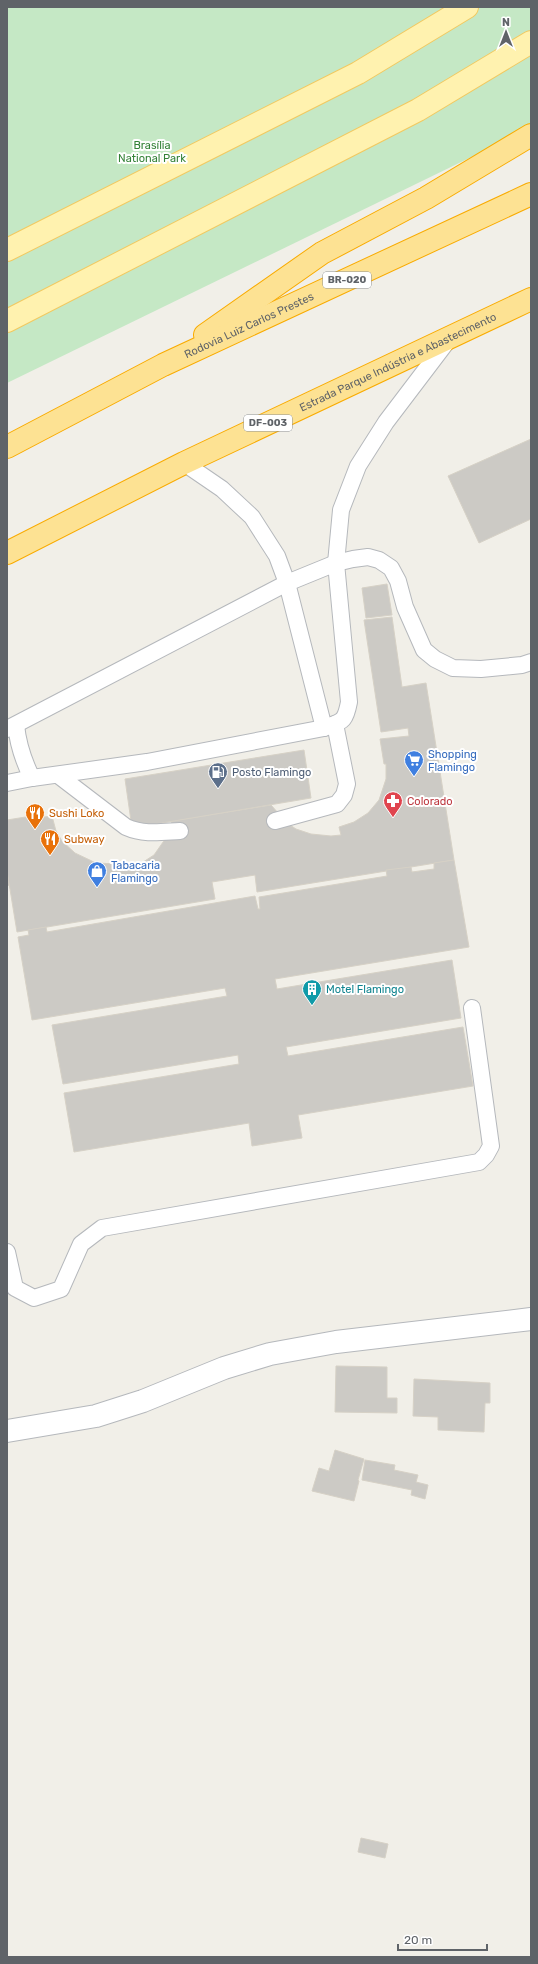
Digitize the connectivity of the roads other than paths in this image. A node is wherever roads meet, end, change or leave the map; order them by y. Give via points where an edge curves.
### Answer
1 (467, 7) edge
2 (531, 42) edge
3 (531, 135) edge
4 (531, 194) edge
5 (7, 250) edge
6 (531, 300) edge
7 (7, 321) edge
8 (451, 336) junction
9 (163, 365) junction
10 (7, 447) edge
11 (184, 463) junction
12 (7, 553) edge
13 (336, 563) junction
14 (287, 583) junction
15 (531, 662) edge
16 (329, 726) junction
17 (11, 727) edge
18 (58, 774) junction
19 (32, 778) junction
20 (7, 783) edge
21 (275, 821) dead end
22 (180, 831) dead end
23 (472, 1008) dead end
24 (7, 1252) edge
25 (531, 1319) edge
26 (7, 1431) edge

1 - 5 main road via 358,73
2 - 7 main road via 418,110
3 - 9 highway via 426,198 322,253
4 - 9 highway, Rodovia Luiz Carlos Prestes / BR-020
6 - 8 highway, Estrada Parque Indústria e Abastecimento / DF-003
8 - 11 highway, Estrada Parque Indústria e Abastecimento / DF-003
8 - 13 lane via 386,422 358,466 340,510
9 - 10 highway
11 - 12 highway, Estrada Parque Indústria e Abastecimento / DF-003
11 - 14 lane via 222,489 252,517 277,556
13 - 14 lane
13 - 15 lane via 368,558 379,560 391,568 424,650 435,659 453,668 481,669
13 - 16 lane via 349,702 342,721
14 - 16 lane
14 - 17 lane
16 - 18 lane via 148,762
16 - 21 lane via 347,784 344,795 337,804
17 - 19 lane
18 - 19 lane
18 - 22 lane via 126,827 137,832
19 - 20 lane
23 - 24 lane via 491,1146 479,1162 102,1228 81,1244 61,1289 34,1298 15,1288
25 - 26 street via 336,1342 270,1354 224,1368 143,1401 96,1416

